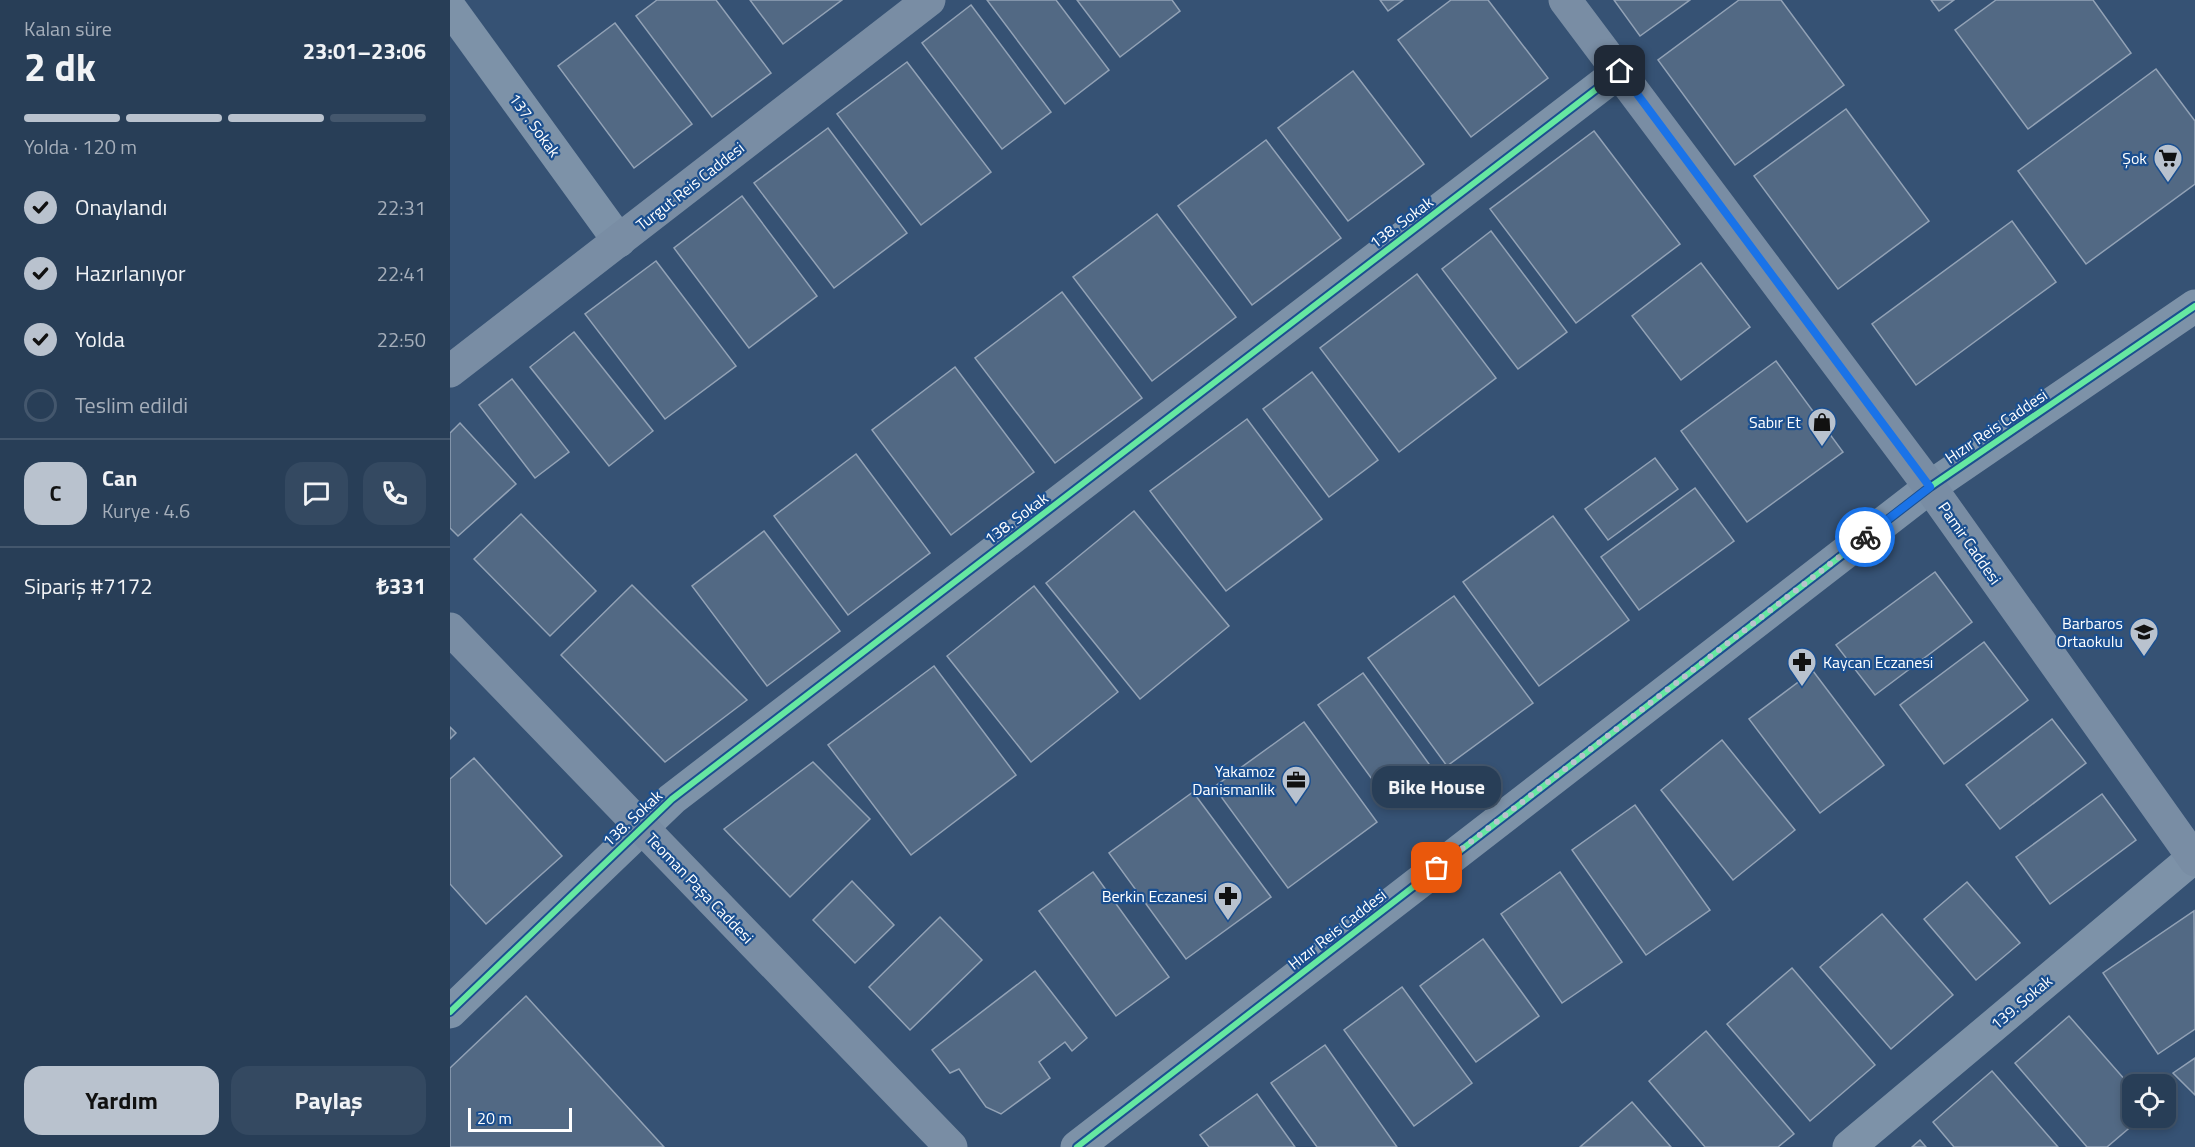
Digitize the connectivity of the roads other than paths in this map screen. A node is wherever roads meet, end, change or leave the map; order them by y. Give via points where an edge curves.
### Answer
1 (929, 0) edge
2 (1565, 0) edge
3 (450, 8) edge
4 (1620, 71) junction
5 (619, 241) junction
6 (2195, 306) edge
7 (450, 371) edge
8 (1930, 487) junction
9 (450, 629) edge
10 (641, 827) junction
11 (2194, 859) edge
12 (450, 1012) edge
13 (951, 1147) edge
14 (1077, 1147) edge
15 (1849, 1147) edge

1 - 5 street, Turgut Reis Caddesi
2 - 4 street, Pamir Caddesi
3 - 5 street, 137. Sokak
4 - 8 street, Pamir Caddesi
4 - 10 street, 138. Sokak via 672,798
5 - 7 street, Turgut Reis Caddesi
6 - 8 street, Hızır Reis Caddesi
8 - 11 street, Pamir Caddesi
8 - 14 street, Hızır Reis Caddesi
9 - 10 street, Teoman Paşa Caddesi
10 - 12 street, 138. Sokak
10 - 13 street, Teoman Paşa Caddesi
11 - 15 street, 139. Sokak

